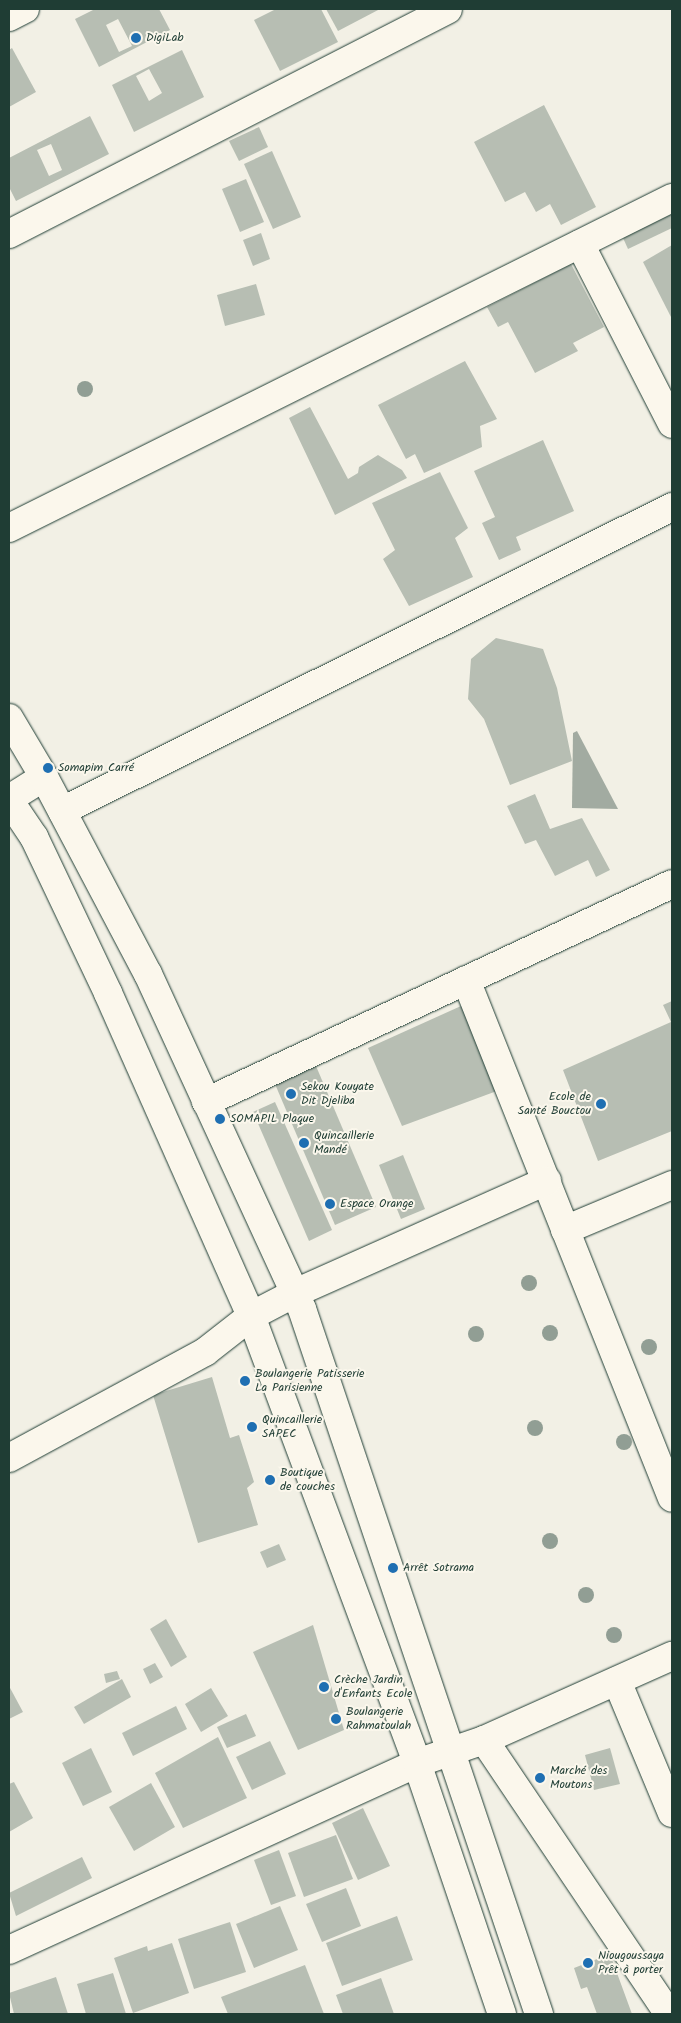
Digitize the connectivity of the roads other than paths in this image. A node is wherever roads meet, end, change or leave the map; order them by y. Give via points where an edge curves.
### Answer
1 (25, 9) edge
2 (448, 9) edge
3 (9, 17) edge
4 (672, 198) edge
5 (9, 234) edge
6 (580, 244) junction
7 (672, 424) edge
8 (672, 507) edge
9 (9, 528) edge
10 (9, 718) edge
11 (44, 777) junction
12 (9, 799) edge
13 (62, 811) junction
14 (672, 884) edge
15 (466, 980) junction
16 (206, 1102) junction
17 (547, 1181) junction
18 (672, 1185) edge
19 (565, 1230) junction
20 (295, 1293) junction
21 (251, 1316) junction
22 (9, 1458) edge
23 (672, 1498) edge
24 (672, 1656) edge
25 (616, 1681) junction
26 (484, 1740) junction
27 (449, 1752) junction
28 (417, 1763) junction
29 (672, 1812) edge
30 (9, 1950) edge
31 (502, 2014) edge
32 (539, 2014) edge
33 (669, 2014) edge

1 - 3 main road
2 - 5 main road
4 - 6 main road
6 - 7 main road
6 - 9 main road
8 - 13 main road
10 - 11 main road
11 - 12 main road
11 - 13 main road
12 - 21 main road via 34,837 108,993
13 - 16 main road via 148,974
14 - 15 main road
15 - 16 main road
15 - 17 main road
16 - 20 main road
17 - 19 main road
17 - 20 main road
18 - 19 main road
19 - 23 main road
20 - 21 main road
20 - 27 main road
21 - 22 main road via 205,1352
21 - 28 main road
24 - 25 main road
25 - 26 main road
25 - 29 main road
26 - 27 main road
26 - 33 main road
27 - 28 main road
27 - 32 main road
28 - 30 main road
28 - 31 main road

